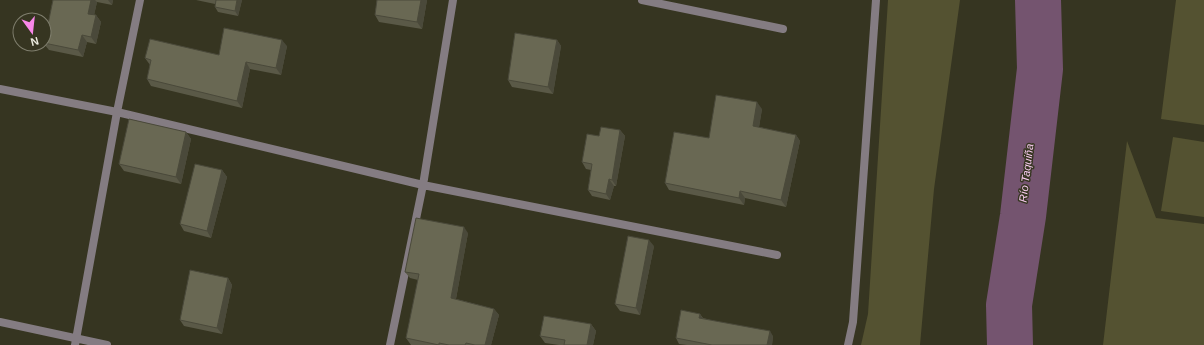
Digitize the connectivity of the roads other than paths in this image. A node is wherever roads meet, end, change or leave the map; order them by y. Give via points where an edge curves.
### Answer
1 (140, 0) edge
2 (453, 0) edge
3 (642, 0) edge
4 (876, 0) edge
5 (783, 29) dead end
6 (0, 89) edge
7 (117, 112) junction
8 (423, 185) junction
9 (777, 255) dead end
10 (0, 322) edge
11 (75, 341) edge
12 (107, 345) edge
13 (390, 345) edge
14 (848, 345) edge

1 - 7 street
2 - 8 street
3 - 5 street
4 - 14 street via 853,322
6 - 7 street
7 - 8 street
7 - 11 street
8 - 9 street
8 - 13 street
10 - 11 street
11 - 12 street

